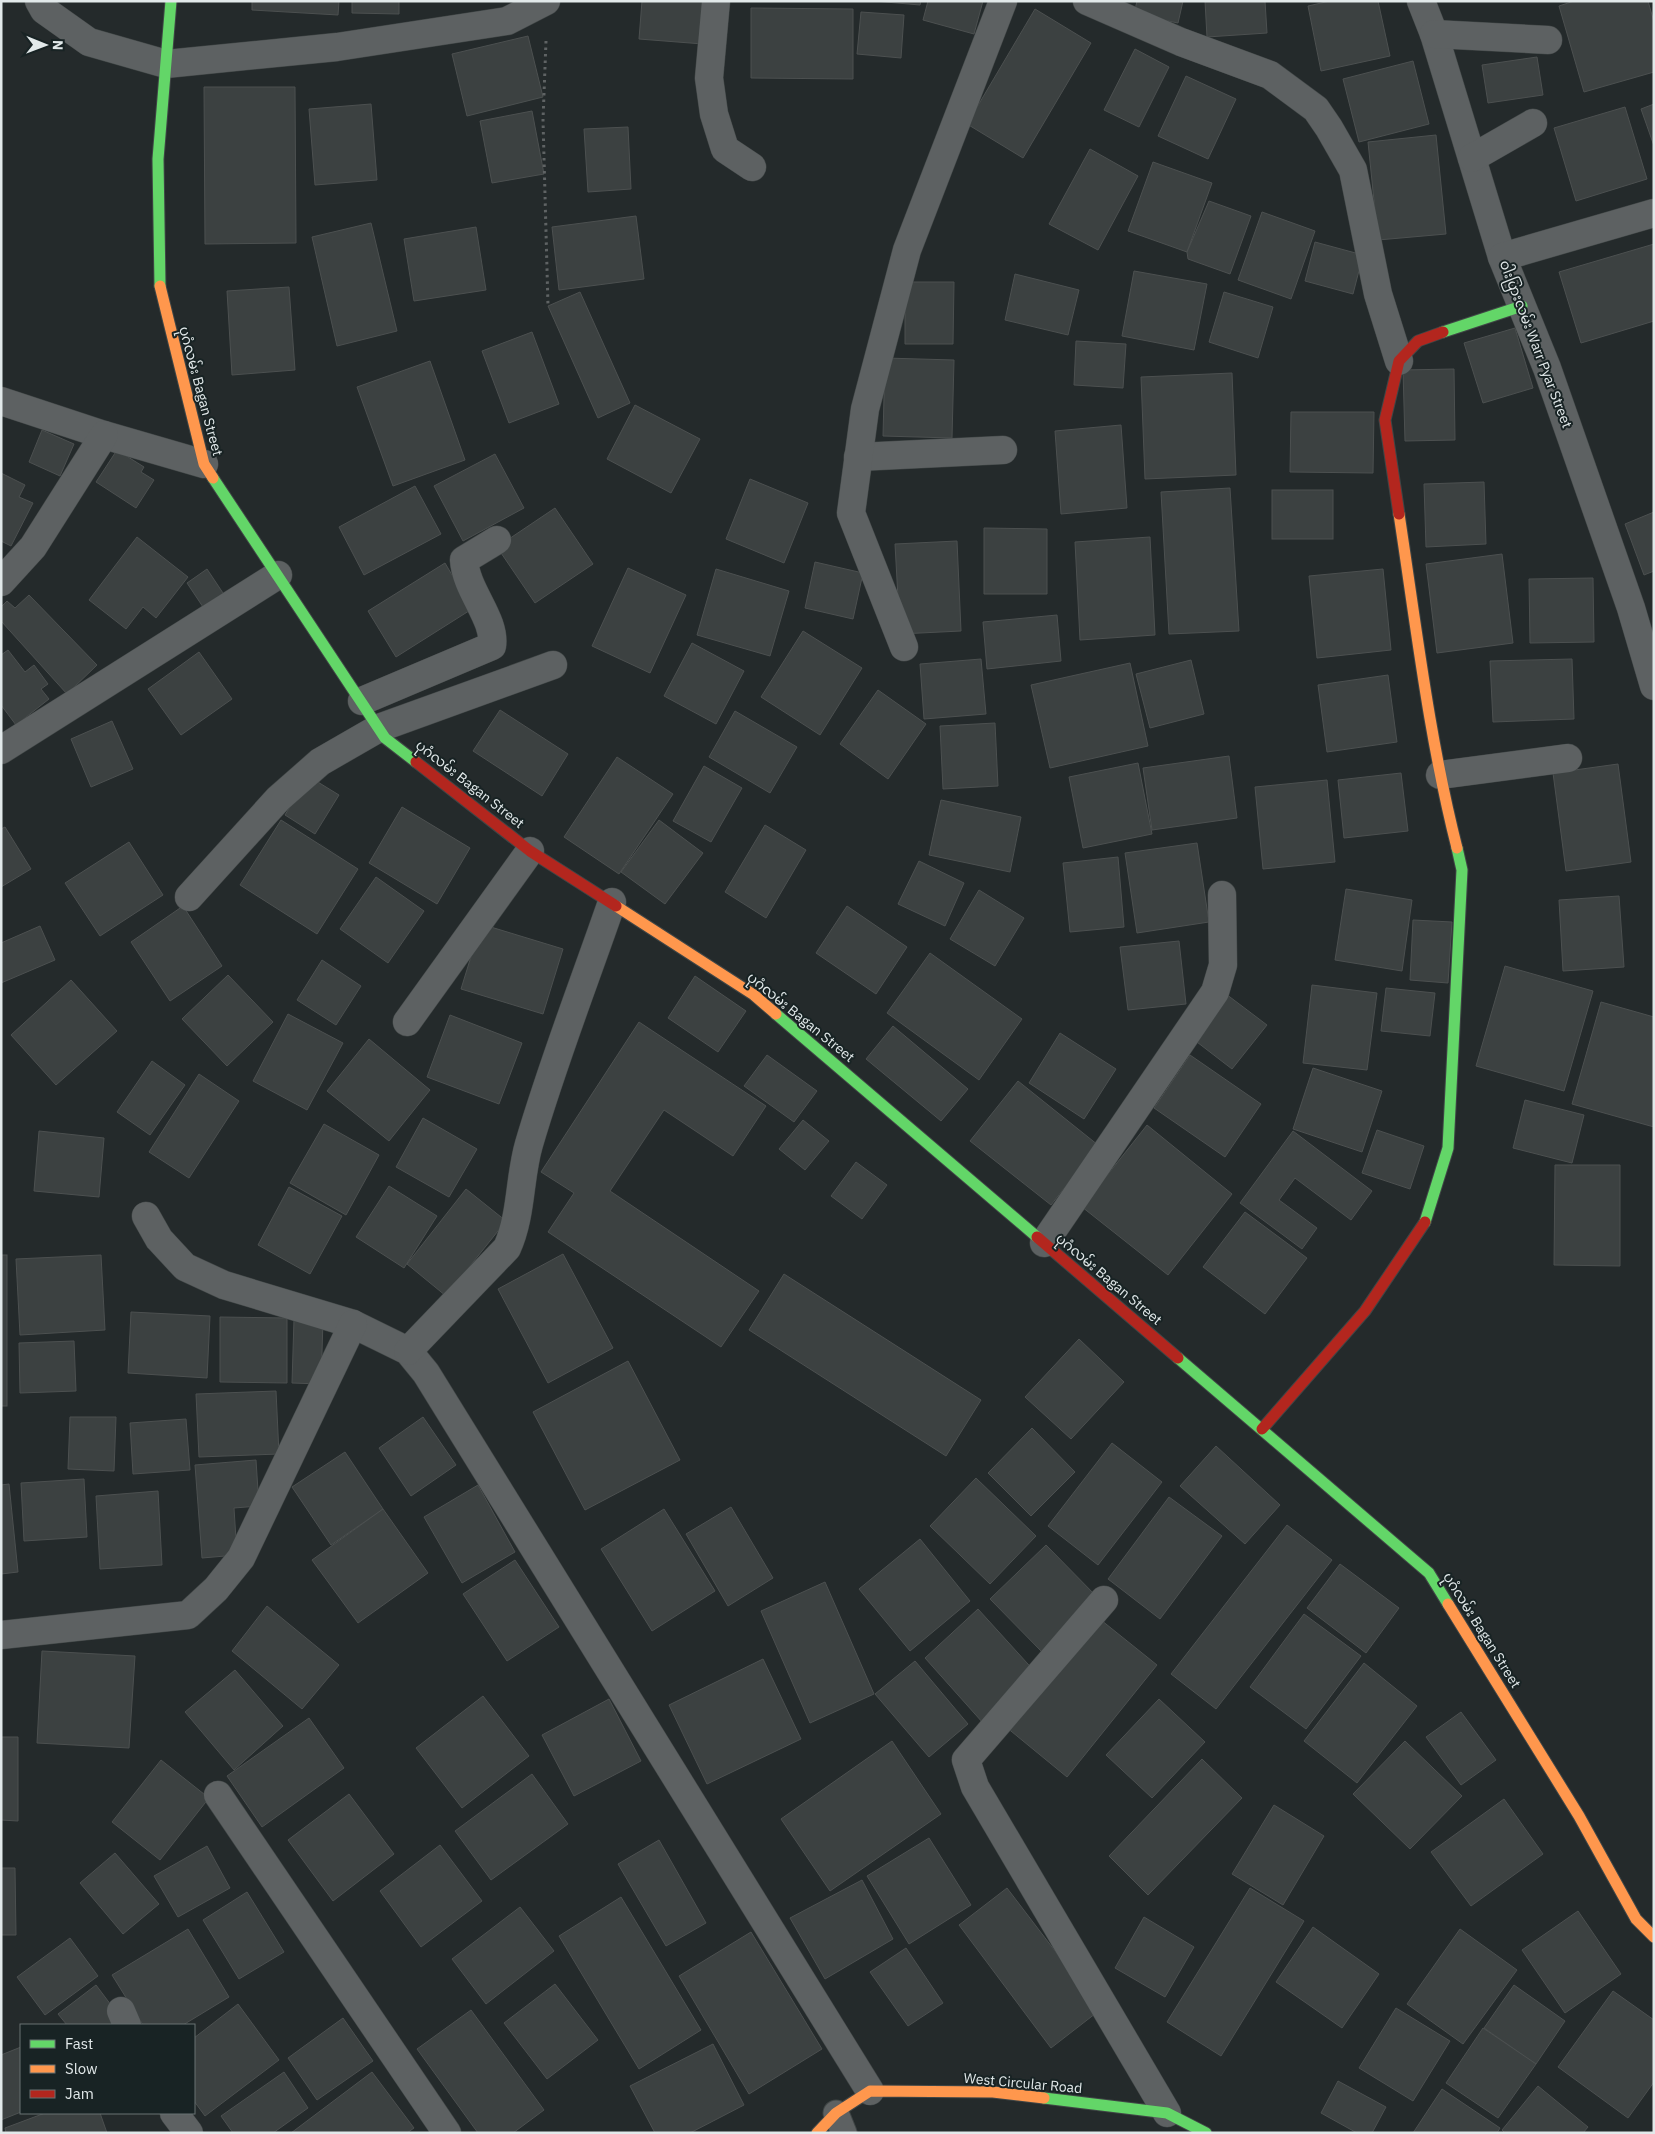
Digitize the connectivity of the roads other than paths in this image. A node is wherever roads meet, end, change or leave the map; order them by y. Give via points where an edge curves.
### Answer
1 (39, 1) edge
2 (171, 1) edge
3 (546, 1) edge
4 (716, 1) edge
5 (1004, 1) edge
6 (1087, 1) edge
7 (1421, 1) edge
8 (1434, 34) junction
9 (1548, 40) dead end
10 (166, 64) junction
11 (1532, 123) dead end
12 (1472, 158) junction
13 (752, 167) dead end
14 (1654, 214) edge
15 (1502, 257) junction
16 (1522, 306) junction
17 (1399, 362) junction
18 (1, 401) edge
19 (104, 435) junction
20 (1003, 450) dead end
21 (858, 457) junction
22 (204, 464) junction
23 (497, 540) dead end
24 (278, 574) junction
25 (1, 582) edge
26 (904, 647) dead end
27 (553, 666) dead end
28 (1654, 686) edge
29 (362, 701) junction
30 (380, 728) junction
31 (1, 750) edge
32 (1568, 758) dead end
33 (1440, 775) junction
34 (530, 851) junction
35 (1222, 895) dead end
36 (189, 897) dead end
37 (612, 902) junction
38 (407, 1022) dead end
39 (146, 1216) dead end
40 (1044, 1244) junction
41 (353, 1324) junction
42 (408, 1351) junction
43 (1262, 1429) junction
44 (1104, 1600) dead end
45 (1, 1635) edge
46 (218, 1795) dead end
47 (1654, 1937) edge
48 (870, 2091) junction
49 (1167, 2112) junction
50 (175, 2114) edge
51 (840, 2123) edge
52 (189, 2133) edge
53 (446, 2133) edge
54 (817, 2133) edge
55 (1206, 2133) edge

1 - 10 street via 44,10 90,42
2 - 10 street, ပုဂံလမ်း Bagan Street
3 - 10 street via 507,21 337,47
4 - 13 street via 709,78 714,114 725,148
5 - 21 street via 907,250 865,409
6 - 17 street via 1181,42 1270,75 1316,109 1353,170 1378,294
7 - 8 street, ဝါးပြားလမ်း Warr Pyar Street
8 - 9 street
8 - 12 street, ဝါးပြားလမ်း Warr Pyar Street
10 - 22 street, ပုဂံလမ်း Bagan Street via 158,159 160,292
11 - 12 street
12 - 15 street, ဝါးပြားလမ်း Warr Pyar Street
14 - 15 street
15 - 16 street, ဝါးပြားလမ်း Warr Pyar Street
16 - 17 street via 1418,341
16 - 28 street, ဝါးပြားလမ်း Warr Pyar Street via 1631,608
17 - 33 street via 1384,420
18 - 19 street
19 - 22 street
19 - 25 street via 33,547
20 - 21 street
21 - 26 street via 851,513
22 - 24 street, ပုဂံလမ်း Bagan Street
23 - 29 street via 464,560 465,575 494,635 492,646
24 - 29 street, ပုဂံလမ်း Bagan Street
24 - 31 street
27 - 30 street
29 - 30 street, ပုဂံလမ်း Bagan Street
30 - 34 street, ပုဂံလမ်း Bagan Street via 386,738
30 - 36 street via 320,762 278,800
32 - 33 street
33 - 43 street via 1462,870 1448,1148 1427,1219 1365,1311
34 - 37 street, ပုဂံလမ်း Bagan Street
34 - 38 street
35 - 40 street via 1223,965 1215,992
37 - 40 street, ပုဂံလမ်း Bagan Street via 754,995
37 - 42 street via 538,1114 522,1169 516,1228 507,1248
39 - 41 street via 160,1239 185,1267 224,1285
40 - 43 street, ပုဂံလမ်း Bagan Street
41 - 42 street
41 - 45 street via 241,1558 216,1589 188,1615
42 - 48 street via 426,1373
43 - 47 street, ပုဂံလမ်း Bagan Street via 1429,1573 1580,1816 1636,1919
44 - 49 street via 966,1760 975,1786
46 - 53 street
48 - 49 street, West Circular Road via 993,2092
48 - 51 street
49 - 55 street, West Circular Road
50 - 52 street
51 - 54 street

